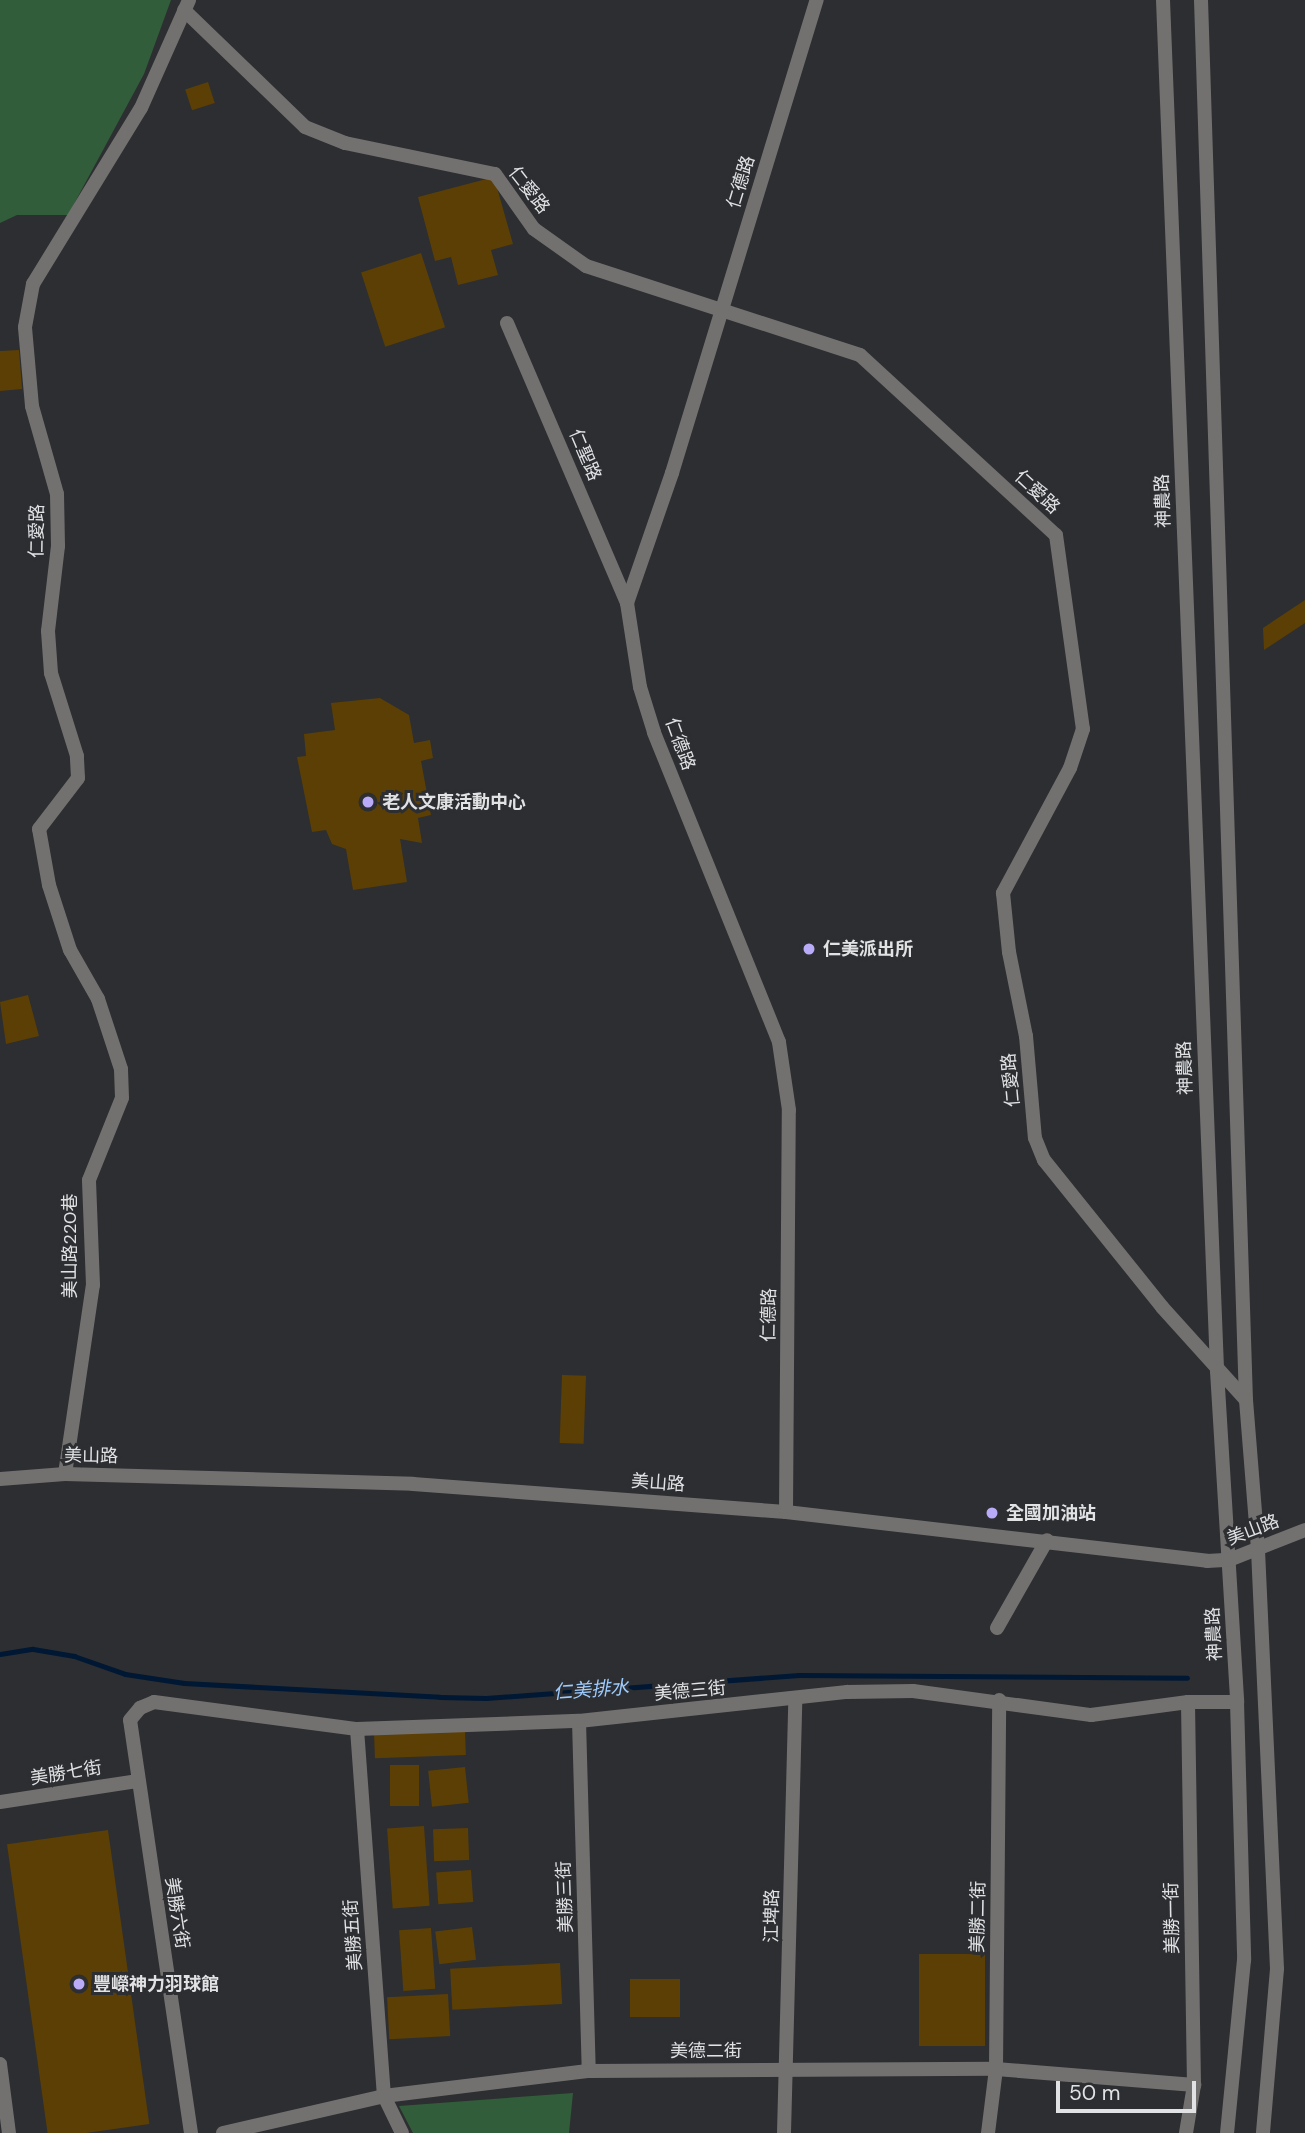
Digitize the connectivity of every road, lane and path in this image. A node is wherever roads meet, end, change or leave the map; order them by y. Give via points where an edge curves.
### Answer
1 (817, 0) edge
2 (1163, 0) edge
3 (1201, 0) edge
4 (187, 5) edge
5 (723, 307) junction
6 (507, 323) dead end
7 (627, 603) junction
8 (76, 756) joint
9 (1217, 1371) junction
10 (1246, 1400) junction
11 (65, 1474) junction
12 (0, 1479) edge
13 (786, 1512) junction
14 (1305, 1530) edge
15 (1047, 1540) junction
16 (1258, 1549) junction
17 (1229, 1560) junction
18 (997, 1628) dead end
19 (795, 1700) junction
20 (999, 1700) junction
21 (1188, 1702) junction
22 (1237, 1702) junction
23 (579, 1721) junction
24 (357, 1730) junction
25 (138, 1781) junction
26 (0, 1802) edge
27 (0, 2064) edge
28 (996, 2069) junction
29 (788, 2070) junction
30 (589, 2071) junction
31 (1194, 2085) junction
32 (384, 2096) junction
33 (9, 2133) edge
34 (191, 2133) edge
35 (223, 2133) edge
36 (402, 2133) edge
37 (784, 2133) edge
38 (988, 2133) edge
39 (1186, 2133) edge
40 (1227, 2133) edge
41 (1263, 2133) edge

1 - 5 street, 仁德路
2 - 9 street, 神農路
3 - 10 street
4 - 5 street, 仁愛路 via 305,127 345,143 495,174 534,229 586,266
4 - 8 street, 仁愛路 via 141,107 33,284 25,327 32,406 57,494 58,546 48,631 51,673
5 - 7 street, 仁德路
5 - 9 street, 仁愛路 via 860,355 1056,535 1083,729 1070,768 1003,893 1009,952 1027,1036 1035,1138 1044,1160
6 - 7 street, 仁聖路
7 - 13 street, 仁德路 via 638,674 654,732 779,1042 789,1110
8 - 11 street, 美山路220巷 via 78,778 39,829 49,885 70,950 98,999 121,1069 122,1098 89,1180 93,1285
9 - 10 street, 仁愛路
9 - 17 street, 神農路
10 - 16 street
11 - 12 street, 美山路
11 - 13 street, 美山路 via 413,1484
13 - 15 street, 美山路
14 - 16 street, 美山路
15 - 17 street, 美山路
15 - 18 street
16 - 17 street, 美山路
16 - 41 street via 1276,1969
17 - 22 street, 神農路
19 - 20 street, 美德三街 via 847,1692 913,1691
19 - 23 street, 美德三街
19 - 29 street, 江埤路
20 - 21 street, 美德三街 via 1091,1715
20 - 28 street, 美勝二街
21 - 22 street, 美德三街
21 - 31 street, 美勝一街
22 - 40 street, 神農路 via 1244,1960
23 - 24 street, 美德三街
23 - 30 street, 美勝三街
24 - 25 street, 美德三街 via 154,1702 140,1708 130,1720
24 - 32 street, 美勝五街
25 - 26 street, 美勝七街
25 - 34 street, 美勝六街
27 - 33 street
28 - 29 street, 美德二街
28 - 31 street, 美德二街
28 - 38 street, 美勝二街
29 - 30 street, 美德二街
29 - 37 street, 江埤路
30 - 32 street, 美德二街
31 - 39 street, 美勝一街
32 - 35 street, 美德二街
32 - 36 street, 美勝五街

